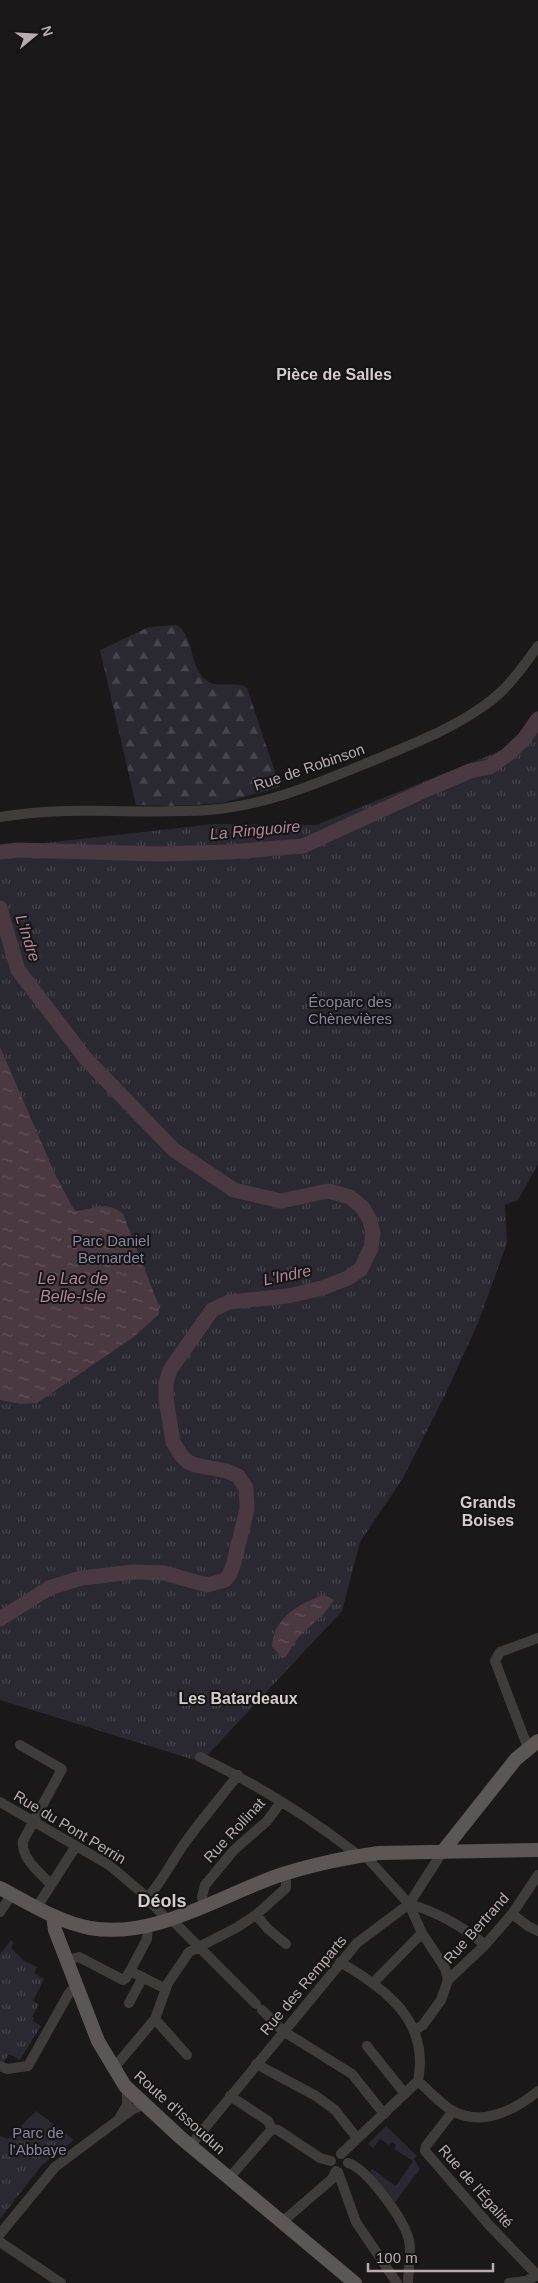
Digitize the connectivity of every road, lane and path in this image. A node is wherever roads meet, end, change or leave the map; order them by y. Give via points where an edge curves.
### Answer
1 (538, 646) edge
2 (0, 817) edge
3 (538, 1638) edge
4 (20, 1745) dead end
5 (533, 1745) edge
6 (200, 1757) dead end
7 (238, 1775) junction
8 (0, 1802) edge
9 (281, 1802) junction
10 (34, 1821) junction
11 (76, 1846) junction
12 (538, 1850) edge
13 (443, 1851) junction
14 (363, 1856) junction
15 (286, 1873) junction
16 (538, 1875) edge
17 (52, 1884) junction
18 (6, 1891) edge
19 (147, 1898) junction
20 (409, 1904) junction
21 (37, 1907) junction
22 (204, 1907) junction
23 (0, 1912) edge
24 (512, 1914) junction
25 (256, 1915) junction
26 (53, 1916) junction
27 (167, 1919) junction
28 (148, 1925) junction
29 (538, 1931) edge
30 (422, 1933) junction
31 (286, 1944) dead end
32 (486, 1944) junction
33 (199, 1946) junction
34 (66, 1960) junction
35 (340, 1962) junction
36 (130, 1970) junction
37 (143, 1977) junction
38 (448, 1980) junction
39 (374, 1982) junction
40 (76, 1985) junction
41 (166, 1989) junction
42 (129, 2003) dead end
43 (155, 2019) junction
44 (415, 2030) junction
45 (283, 2031) junction
46 (367, 2046) dead end
47 (186, 2055) dead end
48 (256, 2064) junction
49 (0, 2066) edge
50 (113, 2069) junction
51 (418, 2081) junction
52 (127, 2088) junction
53 (538, 2091) edge
54 (405, 2094) junction
55 (230, 2096) junction
56 (143, 2105) junction
57 (453, 2111) junction
58 (384, 2114) junction
59 (118, 2120) junction
60 (272, 2129) junction
61 (357, 2138) junction
62 (190, 2146) junction
63 (341, 2154) junction
64 (331, 2161) junction
65 (348, 2163) junction
66 (337, 2172) junction
67 (229, 2178) junction
68 (282, 2222) junction
69 (0, 2234) edge
70 (0, 2242) edge
71 (537, 2276) edge
72 (61, 2283) edge
73 (355, 2283) edge
74 (397, 2283) edge
75 (408, 2283) edge
76 (509, 2283) edge

1 - 2 street, Rue de Robinson via 506,687 453,725 344,773 275,797 211,810 174,813 21,814
3 - 5 street via 500,1652 495,1660
4 - 10 street via 62,1770
5 - 13 main road via 516,1759
6 - 7 street
7 - 9 street
7 - 19 street via 186,1840 161,1883
8 - 10 street, Rue du Pont Perrin
9 - 14 street
9 - 22 street, Rue Rollinat via 267,1821 234,1850 204,1885
10 - 11 street, Rue du Pont Perrin
10 - 17 street via 22,1848 24,1855
11 - 17 street
11 - 19 street, Rue du Pont Perrin via 110,1864
12 - 13 main road
13 - 14 main road
13 - 20 street, Rue des Remparts
14 - 15 main road
14 - 20 street
15 - 22 main road
15 - 25 street via 286,1888
16 - 24 street, Rue Bertrand
17 - 21 street
18 - 21 main road
18 - 23 street
19 - 27 street, Rue du Pont Perrin
20 - 30 street
20 - 32 street
20 - 35 street, Rue des Remparts via 357,1943
21 - 26 main road
22 - 27 main road
24 - 29 street
24 - 32 street, Rue Bertrand
25 - 31 street
25 - 33 street
26 - 28 main road via 97,1929
26 - 34 main road, Route d'Issoudun via 54,1930
27 - 28 main road
27 - 33 street, Rue du Pont Perrin
28 - 36 street via 147,1939
30 - 38 street via 445,1968
30 - 39 street
32 - 38 street, Rue Bertrand
33 - 41 street via 189,1952
33 - 45 street, Rue du Pont Perrin
34 - 36 street via 79,1957 123,1980
34 - 40 main road, Route d'Issoudun
35 - 39 street
35 - 45 street, Rue des Remparts
36 - 37 street
37 - 41 street
37 - 42 street
38 - 44 street, Rue Bertrand via 441,2000 423,2025
39 - 44 street via 399,2007
40 - 49 street via 28,2066 7,2069
40 - 50 main road, Route d'Issoudun
41 - 43 street
43 - 47 street
43 - 50 street
44 - 51 street via 420,2056
45 - 48 street, Rue des Remparts
45 - 58 street, Rue du Pont Perrin via 352,2074
46 - 54 street
48 - 55 street, Rue des Remparts
48 - 61 street via 316,2096 335,2110
50 - 52 main road, Route d'Issoudun
51 - 54 street
51 - 57 street
52 - 56 main road, Route d'Issoudun
52 - 59 street via 127,2105
53 - 57 street via 505,2112 489,2117 478,2118
54 - 58 street
55 - 60 street via 268,2121
55 - 62 street, Rue des Remparts
56 - 59 street
56 - 62 main road, Route d'Issoudun
57 - 71 street, Rue de l'Égalité via 425,2151
58 - 61 street
59 - 69 street via 55,2167
60 - 64 street via 320,2158
60 - 67 street
61 - 63 street
62 - 67 main road, Route d'Issoudun
63 - 64 street
63 - 65 street
64 - 66 street
65 - 66 street via 346,2169
65 - 75 street via 358,2166 378,2188 402,2225 409,2240
66 - 68 street
66 - 74 street via 356,2222
67 - 68 main road, Route d'Issoudun
68 - 73 main road, Route d'Issoudun
70 - 72 street
71 - 76 street

